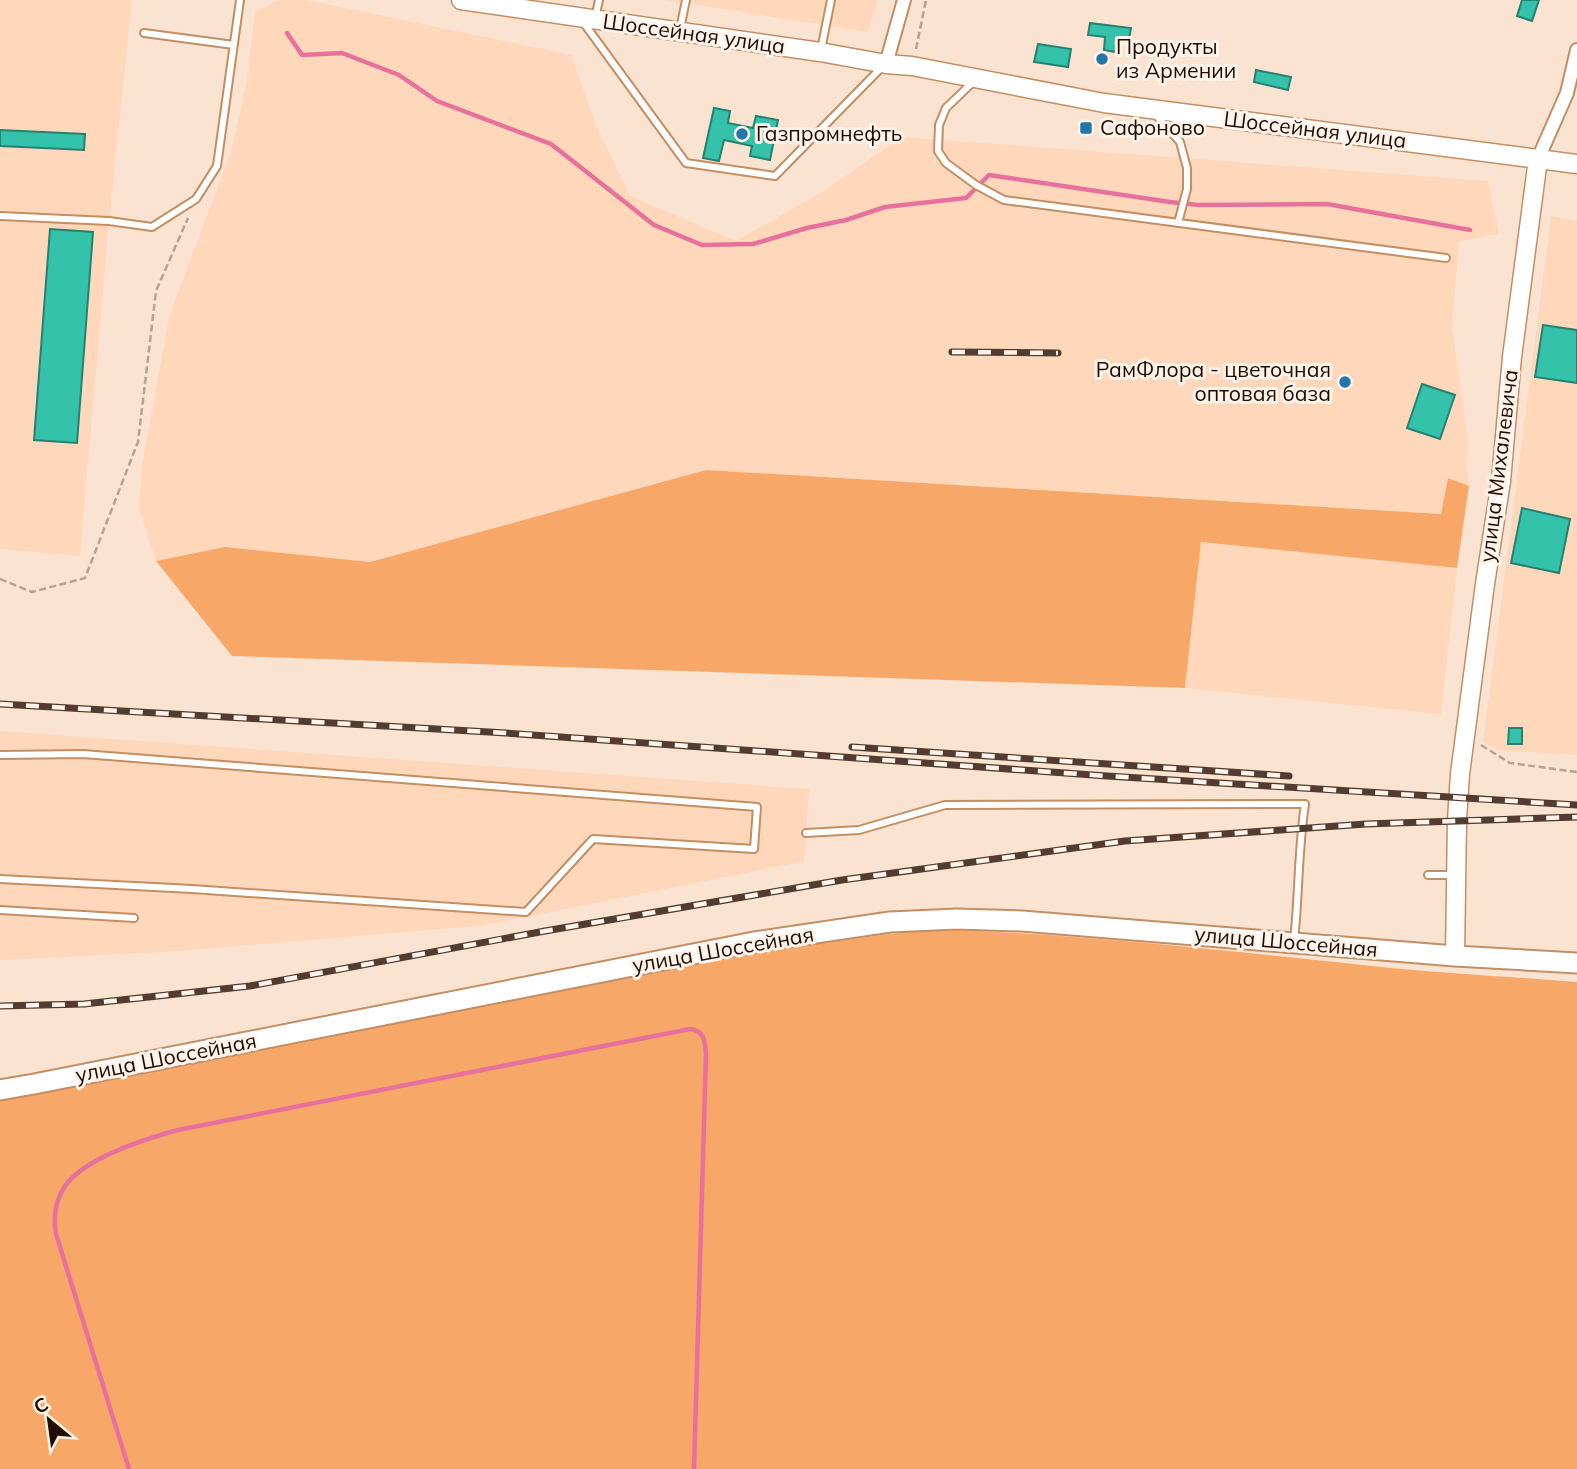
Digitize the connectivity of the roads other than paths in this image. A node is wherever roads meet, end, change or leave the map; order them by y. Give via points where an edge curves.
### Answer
1 (240, 0) edge
2 (461, 0) edge
3 (599, 0) edge
4 (686, 0) edge
5 (831, 0) edge
6 (904, 0) edge
7 (552, 7) edge
8 (587, 18) junction
9 (679, 32) junction
10 (144, 33) dead end
11 (234, 45) junction
12 (1577, 50) edge
13 (820, 51) junction
14 (886, 64) junction
15 (976, 78) junction
16 (1150, 109) junction
17 (1538, 159) junction
18 (1577, 164) edge
19 (0, 216) edge
20 (1178, 223) junction
21 (1446, 258) dead end
22 (0, 755) edge
23 (806, 834) dead end
24 (1428, 875) dead end
25 (1456, 875) junction
26 (0, 878) edge
27 (0, 910) edge
28 (134, 918) dead end
29 (1294, 943) junction
30 (1455, 956) junction
31 (1577, 963) edge
32 (0, 1090) edge

1 - 11 lane
2 - 7 street, Шоссейная улица
3 - 8 lane
4 - 9 lane
5 - 13 lane
6 - 14 street
7 - 8 street, Шоссейная улица
8 - 9 street, Шоссейная улица
8 - 14 lane via 686,163 775,176
9 - 13 street, Шоссейная улица
10 - 11 lane
11 - 19 lane via 218,166 196,199 152,227
12 - 17 street via 1567,93
13 - 14 street, Шоссейная улица
14 - 15 street, Шоссейная улица
15 - 16 street, Шоссейная улица
15 - 20 lane via 946,108 939,125 938,151 946,163 1004,200
16 - 17 street, Шоссейная улица
16 - 20 lane via 1180,142 1187,169
17 - 18 street, Шоссейная улица
17 - 25 street, улица Михалевича via 1501,481 1460,774
20 - 21 lane
22 - 26 lane via 83,754 757,807 754,849 593,839 526,912
23 - 29 lane via 859,830 945,805 1305,804
24 - 25 lane
25 - 30 street, улица Михалевича
27 - 28 lane
29 - 30 main road, улица Шоссейная
29 - 32 main road, улица Шоссейная via 1022,920 890,922 754,942
30 - 31 main road

